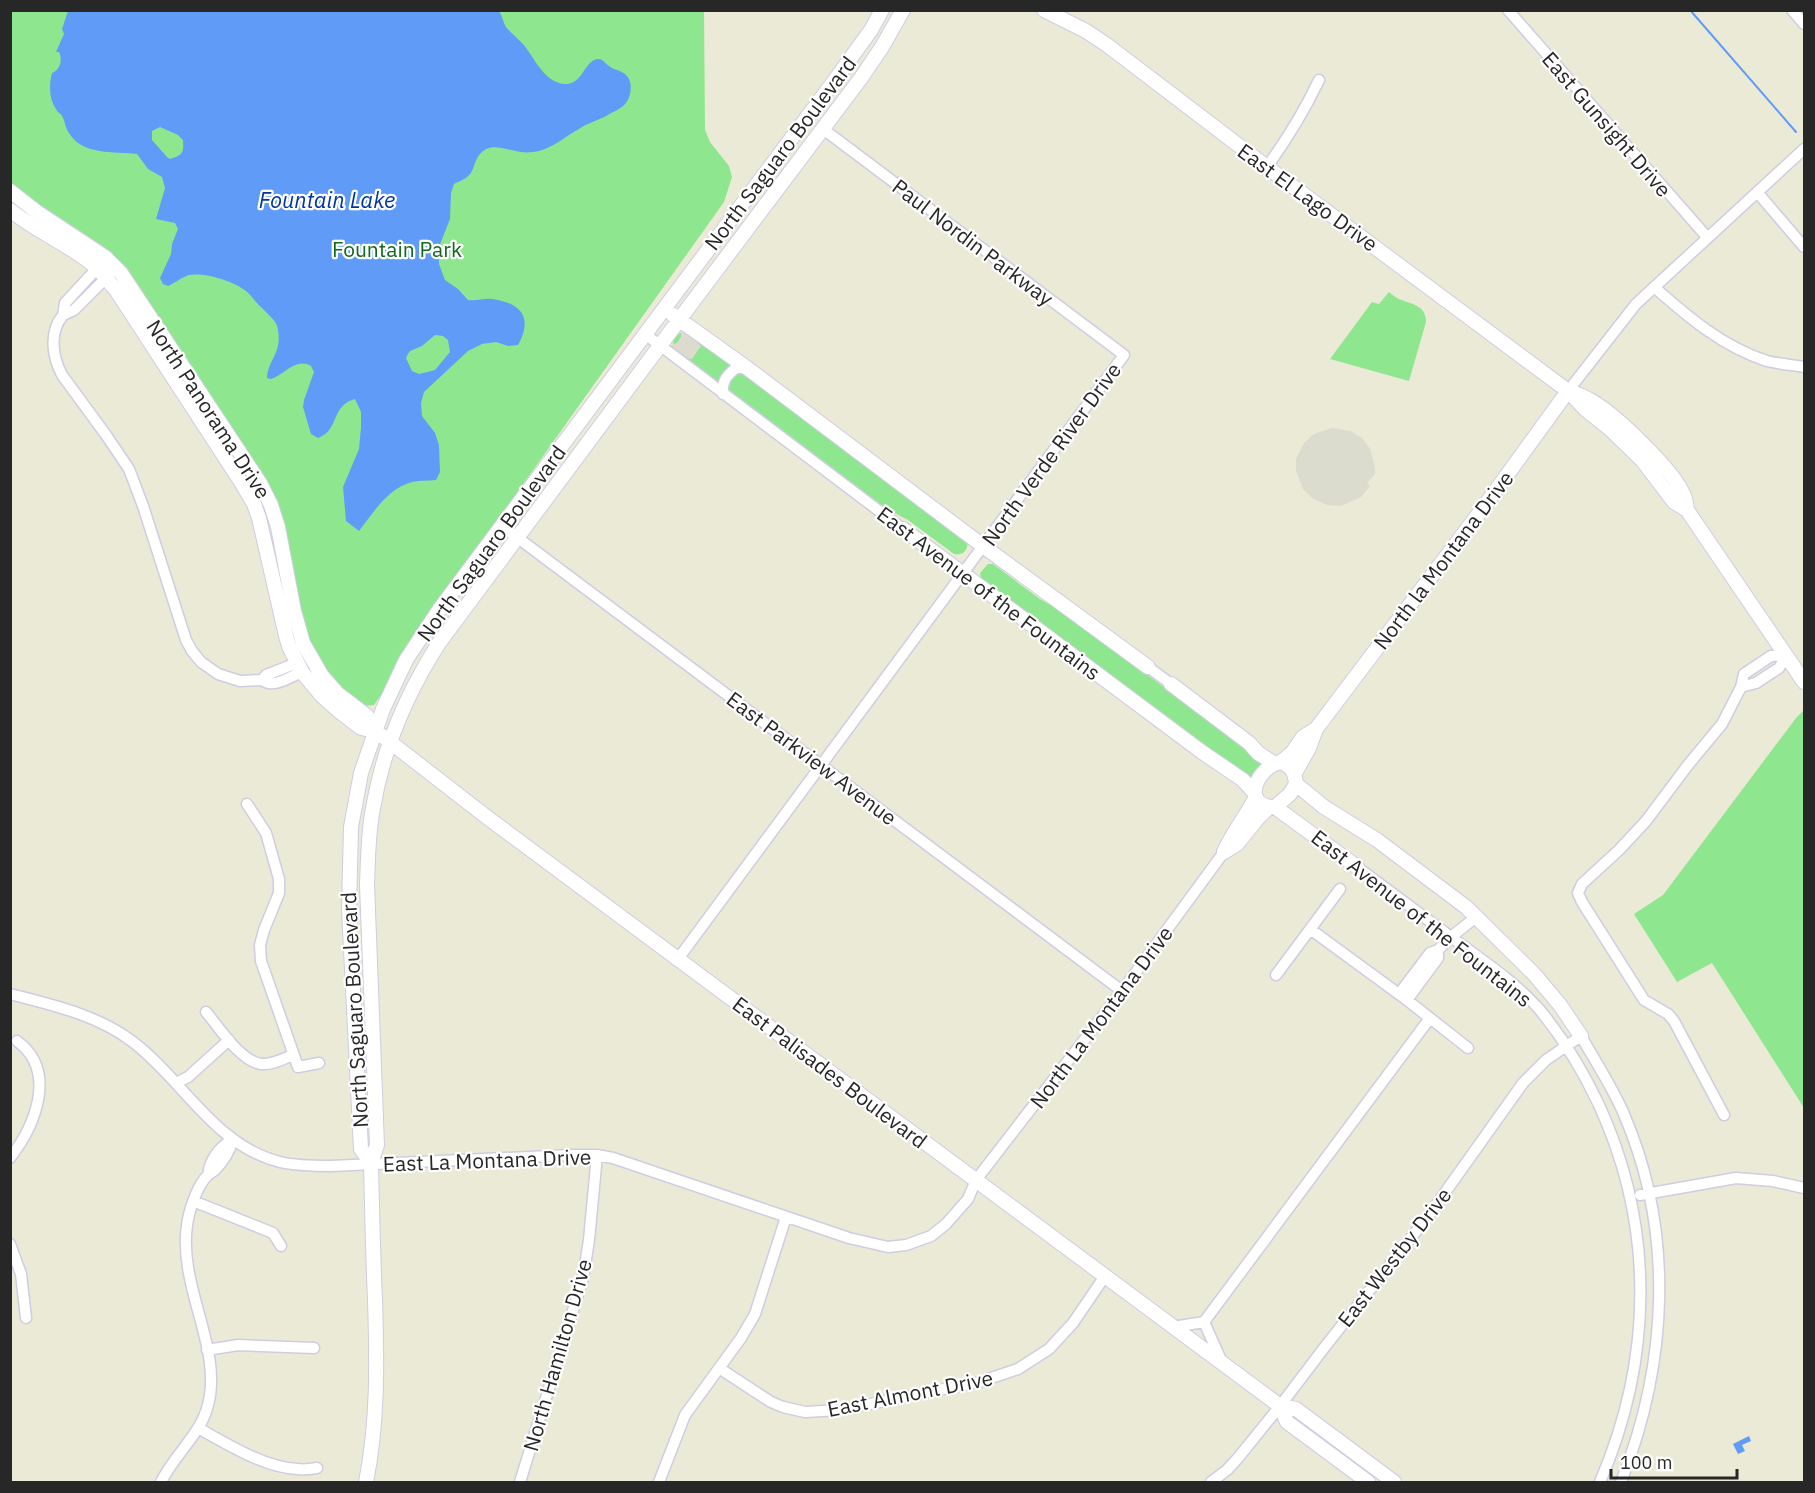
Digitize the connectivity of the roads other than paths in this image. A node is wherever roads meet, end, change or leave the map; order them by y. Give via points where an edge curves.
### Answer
1 (882, 10) edge
2 (903, 10) edge
3 (1044, 10) edge
4 (1508, 10) edge
5 (1792, 10) edge
6 (1804, 24) edge
7 (1319, 80) dead end
8 (832, 84) junction
9 (823, 129) junction
10 (1804, 149) edge
11 (1267, 167) junction
12 (10, 191) edge
13 (1757, 192) junction
14 (10, 210) edge
15 (1707, 237) junction
16 (1804, 247) edge
17 (107, 269) junction
18 (84, 283) junction
19 (1654, 287) junction
20 (92, 291) junction
21 (664, 308) junction
22 (63, 315) junction
23 (679, 320) junction
24 (645, 334) junction
25 (660, 346) junction
26 (1124, 355) joint
27 (1804, 367) edge
28 (747, 368) junction
29 (1568, 391) junction
30 (723, 394) junction
31 (502, 526) junction
32 (903, 529) joint
33 (517, 538) junction
34 (983, 546) junction
35 (963, 574) junction
36 (1787, 655) junction
37 (299, 667) junction
38 (1148, 667) joint
39 (1804, 682) edge
40 (1171, 684) joint
41 (1316, 729) junction
42 (382, 736) junction
43 (1278, 763) junction
44 (822, 766) junction
45 (1295, 779) junction
46 (1255, 794) junction
47 (247, 804) dead end
48 (1272, 807) junction
49 (1224, 852) junction
50 (1357, 867) joint
51 (1340, 889) dead end
52 (1476, 917) junction
53 (1310, 929) junction
54 (1451, 937) junction
55 (678, 959) junction
56 (1276, 975) dead end
57 (1122, 991) junction
58 (10, 994) edge
59 (1403, 997) junction
60 (206, 1012) dead end
61 (1430, 1018) junction
62 (1581, 1036) junction
63 (227, 1037) junction
64 (13, 1038) edge
65 (1565, 1045) junction
66 (1468, 1048) dead end
67 (293, 1055) junction
68 (319, 1063) dead end
69 (176, 1083) junction
70 (1724, 1115) dead end
71 (233, 1139) junction
72 (597, 1155) junction
73 (10, 1158) edge
74 (371, 1163) junction
75 (976, 1180) junction
76 (1804, 1188) edge
77 (1644, 1194) junction
78 (193, 1201) junction
79 (786, 1216) junction
80 (10, 1244) edge
81 (281, 1246) dead end
82 (1105, 1276) junction
83 (26, 1318) dead end
84 (1204, 1322) junction
85 (1173, 1327) junction
86 (1639, 1333) junction
87 (1658, 1335) junction
88 (314, 1348) dead end
89 (207, 1350) junction
90 (1222, 1363) junction
91 (719, 1368) junction
92 (1280, 1406) junction
93 (198, 1428) junction
94 (317, 1468) dead end
95 (161, 1482) edge
96 (366, 1482) edge
97 (520, 1482) edge
98 (659, 1482) edge
99 (1211, 1482) edge
100 (1368, 1482) edge
101 (1394, 1482) edge
102 (1600, 1482) edge
103 (1621, 1482) edge

1 - 8 street, North Saguaro Boulevard
2 - 9 street, North Saguaro Boulevard via 878,54
3 - 11 street, East El Lago Drive via 1107,45
4 - 15 street, East Gunsight Drive
5 - 6 street
7 - 11 street via 1306,109
8 - 9 street via 815,121
8 - 21 street, North Saguaro Boulevard
9 - 23 street, North Saguaro Boulevard
9 - 26 street, Paul Nordin Parkway
10 - 13 street
11 - 29 street, East El Lago Drive
12 - 17 street, North Panorama Drive
13 - 15 street
13 - 16 street
14 - 17 street, North Panorama Drive
15 - 19 street
17 - 18 street
17 - 20 street
17 - 37 street, North Panorama Drive via 116,290 254,504 286,636
17 - 42 street, North Panorama Drive via 159,328 260,483 278,527 303,644 322,676 367,716
18 - 20 street
18 - 22 street via 65,303
19 - 27 street via 1692,321 1730,345 1768,361
19 - 29 street via 1619,323
20 - 22 street via 74,310
21 - 23 street, East Avenue of the Fountains
21 - 24 street, North Saguaro Boulevard
22 - 37 street via 54,337 57,365 129,470 186,640 201,662 218,674 240,681 262,680 266,675
23 - 25 street, North Saguaro Boulevard
23 - 28 street, East Avenue of the Fountains
24 - 25 street, East Avenue of the Fountains
24 - 31 street, North Saguaro Boulevard
25 - 30 street, East Avenue of the Fountains
25 - 33 street, North Saguaro Boulevard
26 - 34 street, North Verde River Drive
28 - 30 street via 736,368 729,374
28 - 34 street, East Avenue of the Fountains
29 - 36 street, East El Lago Drive via 1642,460 1674,502 1687,510
29 - 41 street, North la Montana Drive
30 - 32 street, East Avenue of the Fountains
31 - 33 street, East Parkview Avenue
31 - 42 street, North Saguaro Boulevard via 439,610 394,682
32 - 35 street, East Avenue of the Fountains
33 - 42 street, North Saguaro Boulevard via 439,643
33 - 44 street, East Parkview Avenue
34 - 35 street, North Verde River Drive
34 - 38 street, East Avenue of the Fountains
35 - 44 street, North Verde River Drive
35 - 46 street, East Avenue of the Fountains via 1243,780
36 - 39 street, East El Lago Drive
36 - 70 street via 1779,668 1756,683 1741,687 1722,724 1646,821 1578,893 1644,1000 1674,1021
37 - 42 street, North Panorama Drive via 340,712 361,728
38 - 40 street, East Avenue of the Fountains
40 - 43 street, East Avenue of the Fountains via 1258,753
41 - 43 street
41 - 45 street
42 - 55 street, East Palisades Boulevard
42 - 74 street, North Saguaro Boulevard via 367,885 377,1145
42 - 74 street, North Saguaro Boulevard via 361,773 348,872 361,1149
43 - 45 street via 1289,765
43 - 46 street via 1260,776
44 - 55 street, North Verde River Drive
44 - 57 street, East Parkview Avenue
45 - 48 street via 1290,794
45 - 52 street, East Avenue of the Fountains via 1324,807 1386,846
46 - 48 street via 1261,805
46 - 49 street, North La Montana Drive
47 - 67 street via 266,833 279,879 279,893 260,945 261,961
48 - 49 street, North La Montana Drive via 1237,844
48 - 50 street, East Avenue of the Fountains
49 - 57 street, North La Montana Drive
50 - 54 street, East Avenue of the Fountains
51 - 53 street
52 - 54 street
52 - 62 street, East Avenue of the Fountains via 1534,974
53 - 56 street
53 - 59 street
54 - 59 street via 1431,953
54 - 65 street, East Avenue of the Fountains via 1525,995
55 - 75 street, East Palisades Boulevard
57 - 75 street, North La Montana Drive
58 - 69 street, East La Montana Drive via 107,1025 134,1042
59 - 61 street
60 - 63 street
61 - 66 street
61 - 84 street
62 - 65 street, East Westby Drive
62 - 77 street, East Avenue of the Fountains via 1623,1113 1641,1162
63 - 67 street via 250,1060 260,1064
63 - 69 street via 188,1077
64 - 73 street via 30,1053 37,1066 39,1088 31,1125
65 - 86 street, East Avenue of the Fountains via 1612,1133 1629,1188 1640,1264
65 - 92 street, East Westby Drive via 1517,1090 1429,1215
67 - 68 street via 298,1067
69 - 71 street, East La Montana Drive
71 - 74 street, East La Montana Drive via 286,1163
71 - 78 street via 222,1146 209,1166
72 - 74 street, East La Montana Drive
72 - 79 street, East La Montana Drive
72 - 97 street, North Hamilton Drive via 583,1278
74 - 96 street, North Saguaro Boulevard via 377,1364 375,1420
75 - 79 street, East La Montana Drive via 968,1198 946,1224 931,1236 906,1245 873,1245
75 - 82 street, East Palisades Boulevard
76 - 77 street via 1736,1178
77 - 87 street, East Avenue of the Fountains via 1655,1230
78 - 81 street via 273,1233
78 - 89 street via 185,1243 189,1279
79 - 91 street via 755,1314
80 - 83 street via 21,1274
82 - 85 street, East Palisades Boulevard
82 - 91 street, East Almont Drive via 1073,1323 1049,1349 1018,1369 979,1382 840,1410 805,1412 771,1402
84 - 85 street
84 - 90 street
85 - 90 street, East Palisades Boulevard
86 - 87 street
86 - 102 street, East Avenue of the Fountains via 1623,1421
87 - 103 street, East Avenue of the Fountains via 1644,1411
88 - 89 street via 238,1345
89 - 93 street via 213,1386
90 - 92 street, East Palisades Boulevard
91 - 98 street via 686,1416
92 - 99 street, East Westby Drive via 1238,1458
92 - 100 street, East Palisades Boulevard via 1287,1422
92 - 101 street, East Palisades Boulevard via 1296,1409
93 - 94 street via 270,1463 297,1469
93 - 95 street

